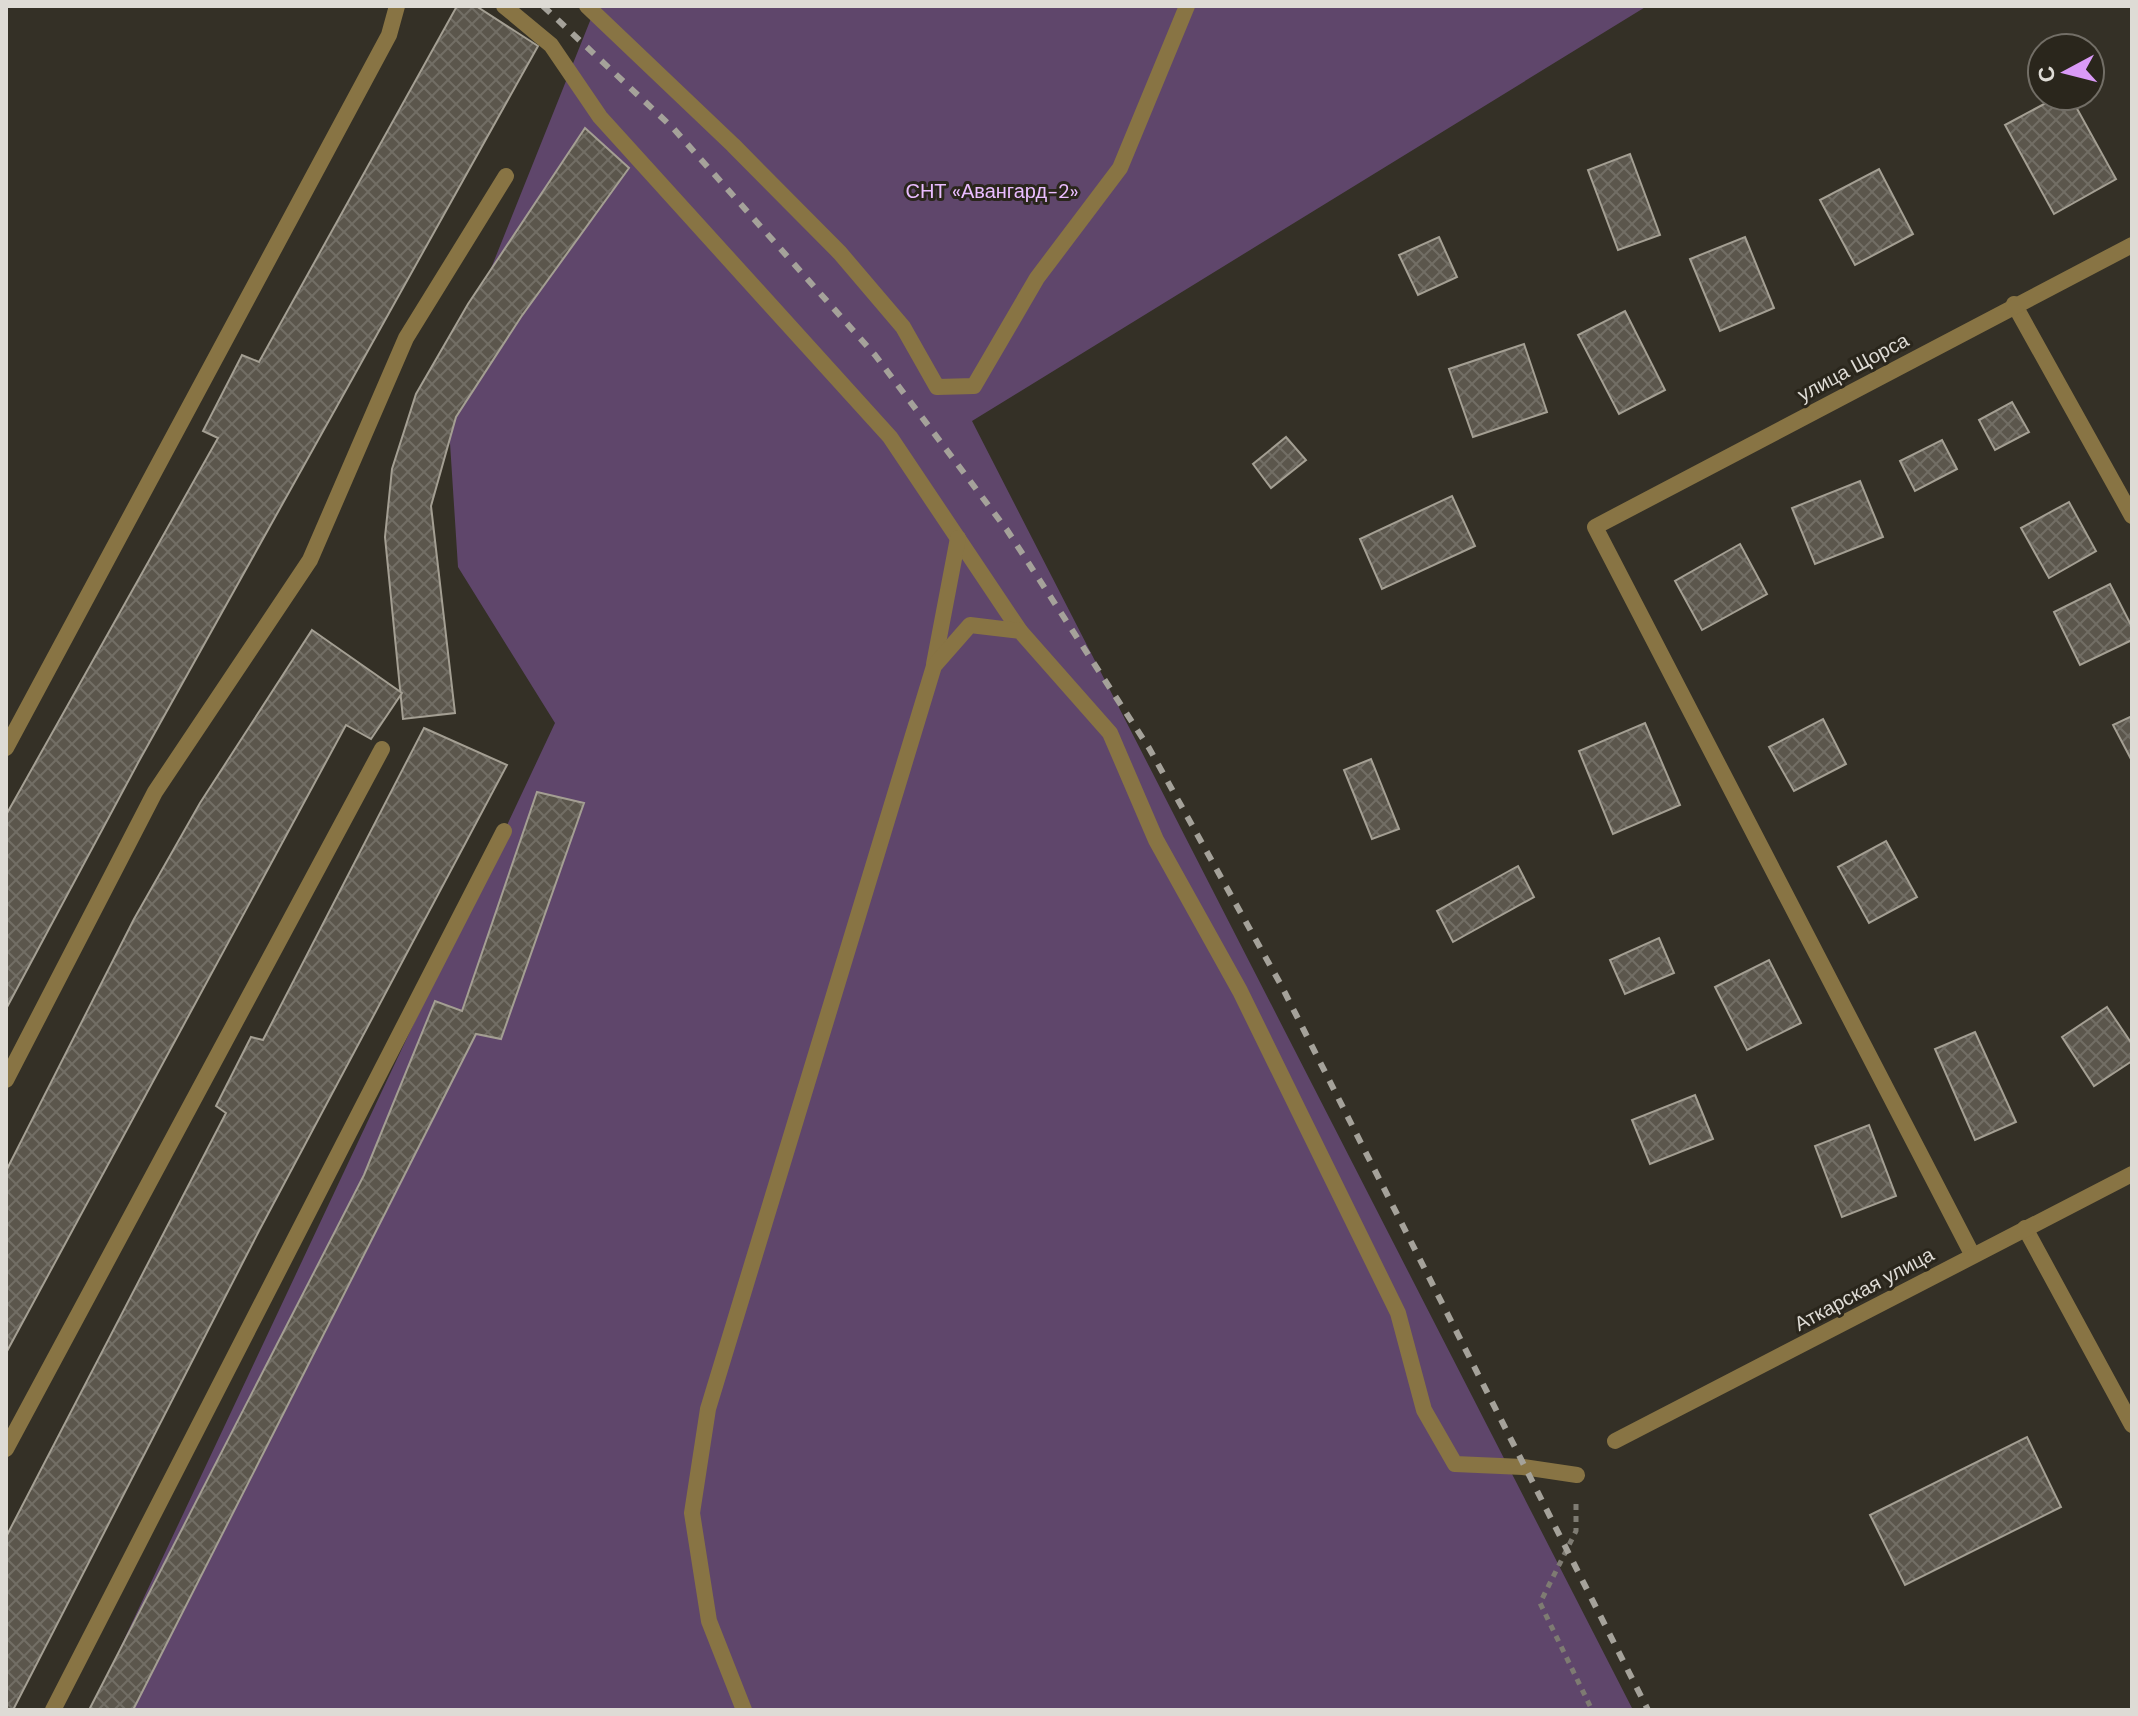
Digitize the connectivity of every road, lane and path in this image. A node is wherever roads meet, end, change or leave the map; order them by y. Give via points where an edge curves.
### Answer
1 (397, 6) edge
2 (504, 6) edge
3 (587, 6) edge
4 (1187, 6) edge
5 (506, 176) dead end
6 (2132, 245) edge
7 (2014, 304) junction
8 (2132, 516) edge
9 (958, 538) junction
10 (1020, 631) junction
11 (934, 666) junction
12 (6, 748) edge
13 (382, 749) dead end
14 (504, 831) dead end
15 (6, 1080) edge
16 (2132, 1174) edge
17 (2025, 1228) junction
18 (1972, 1254) junction
19 (2132, 1425) edge
20 (1615, 1441) dead end
21 (6, 1449) edge
22 (1577, 1475) joint
23 (53, 1710) edge
24 (744, 1710) edge
25 (1592, 1710) edge

1 - 12 street via 389,35
2 - 9 street via 551,45 600,117 890,437
3 - 4 street via 840,253 903,327 937,387 974,386 1037,278 1120,168
5 - 15 street via 406,338 310,560 155,792
6 - 7 street, улица Щорса
7 - 8 street
7 - 18 street, улица Щорса via 1595,527
9 - 10 street
9 - 11 street
10 - 11 street via 970,625
10 - 22 street via 1110,733 1156,840 1240,991 1398,1313 1424,1410 1455,1464
11 - 24 street via 708,1409 692,1513 709,1621
13 - 21 street
14 - 23 street
16 - 17 street, Аткарская улица
17 - 18 street, Аткарская улица
17 - 19 street
18 - 20 street, Аткарская улица
22 - 25 path via 1576,1531 1540,1603

